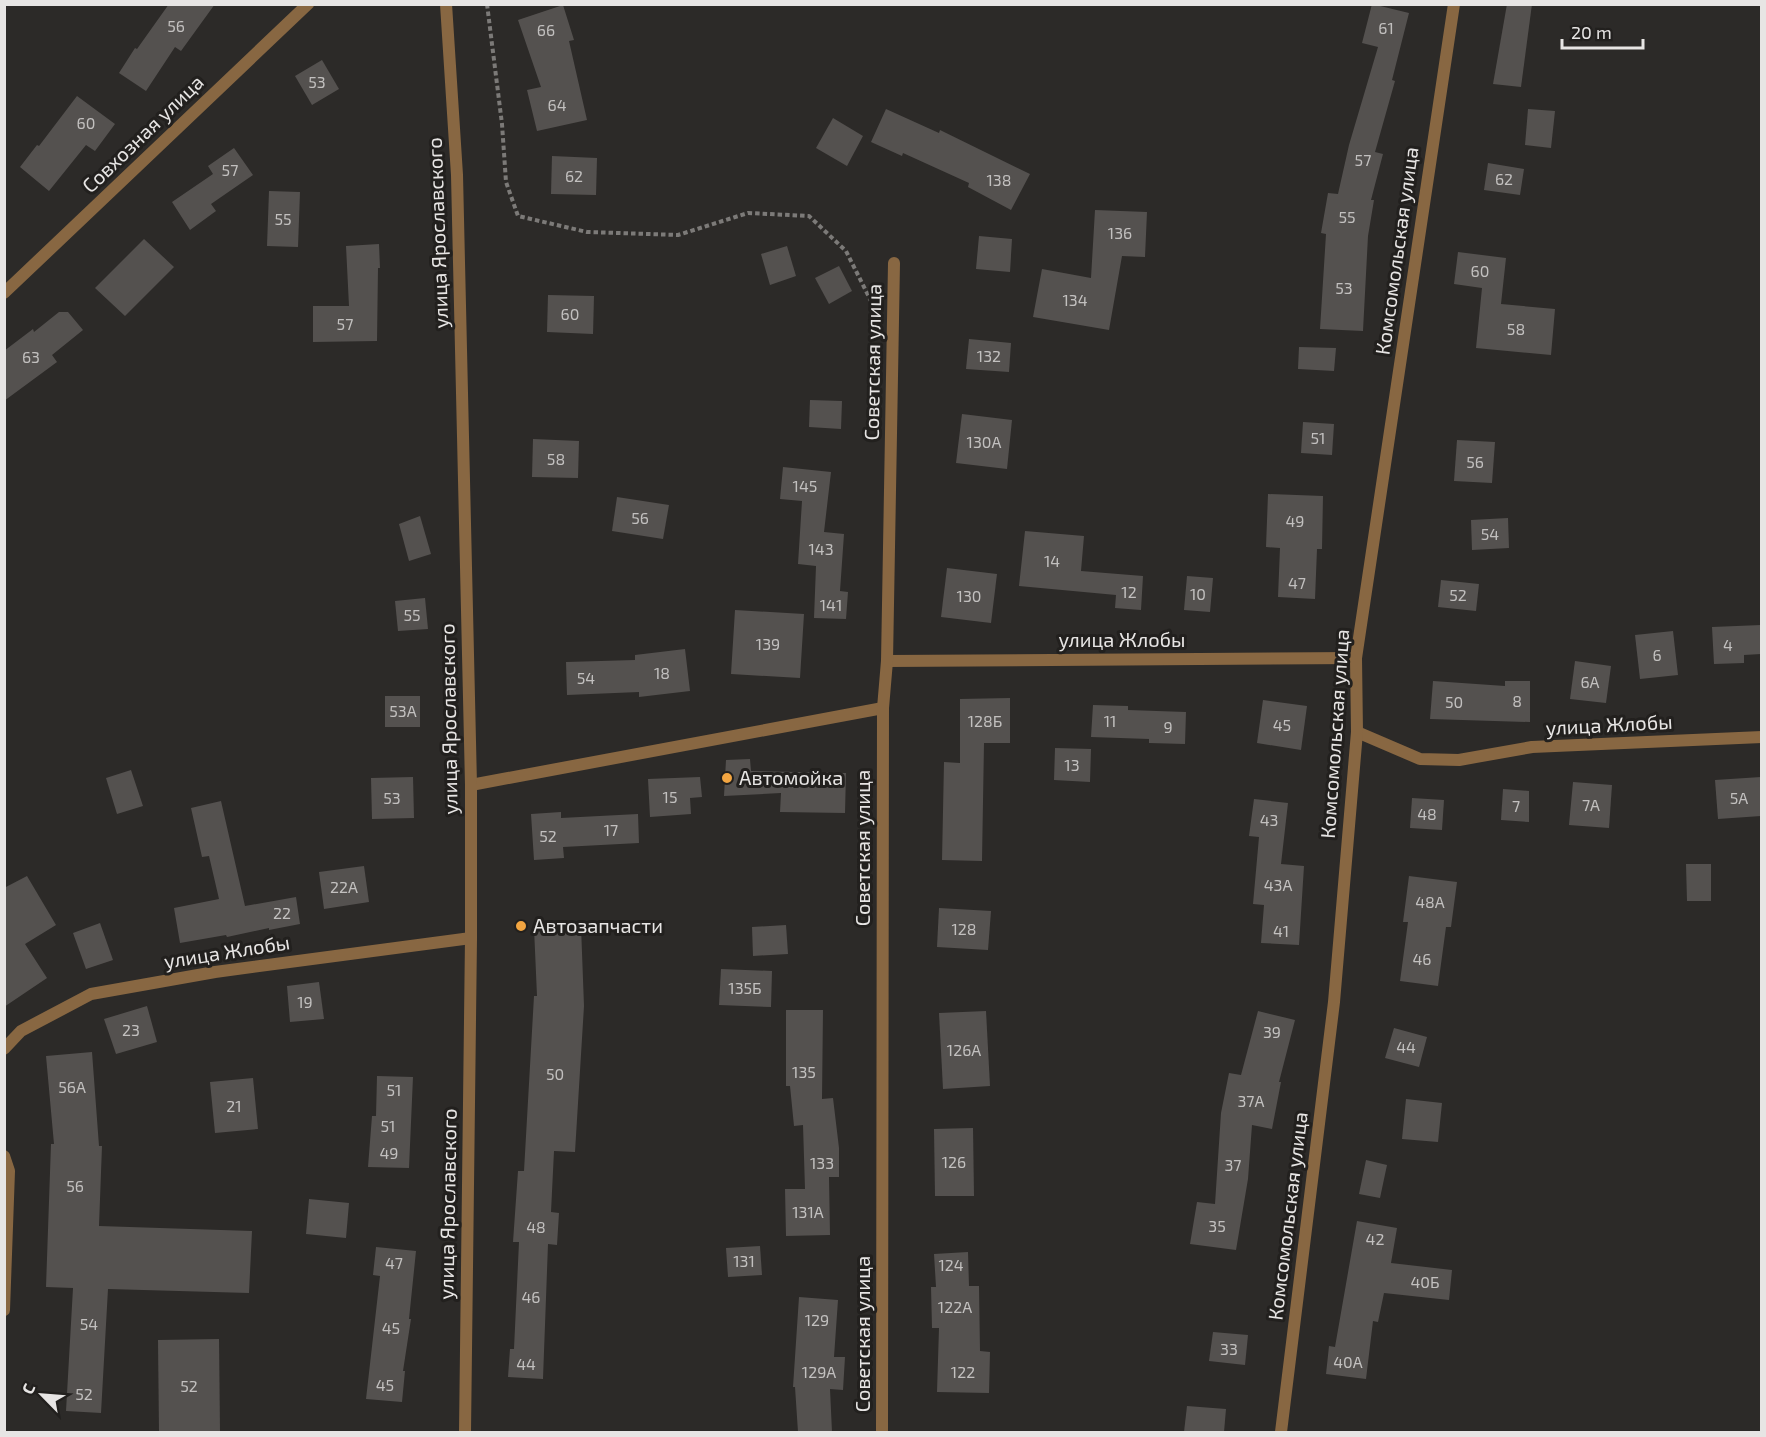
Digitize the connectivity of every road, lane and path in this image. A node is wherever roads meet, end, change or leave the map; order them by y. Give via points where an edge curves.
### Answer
1 (308, 4) edge
2 (446, 4) edge
3 (487, 4) edge
4 (1454, 4) edge
5 (894, 263) dead end
6 (4, 293) edge
7 (877, 312) dead end
8 (1356, 658) junction
9 (887, 660) junction
10 (883, 708) junction
11 (1357, 732) junction
12 (1761, 737) edge
13 (471, 785) junction
14 (471, 938) junction
15 (4, 1049) edge
16 (4, 1156) edge
17 (4, 1310) edge
18 (465, 1432) edge
19 (882, 1432) edge
20 (1281, 1432) edge

1 - 6 street, Совхозная улица
2 - 13 street, улица Ярославского via 457,175
3 - 7 path via 506,182 519,216 587,232 678,235 748,213 809,216 846,251
4 - 8 street, Комсомольская улица
5 - 9 street, Советская улица
8 - 9 street, улица Жлобы
8 - 11 street, Комсомольская улица
9 - 10 street, Советская улица
10 - 13 street
10 - 19 street, Советская улица
11 - 12 street, улица Жлобы via 1420,759 1459,760 1532,747
11 - 20 street, Комсомольская улица via 1334,1002
13 - 14 street, улица Ярославского
14 - 15 street, улица Жлобы via 226,970 91,994 21,1031
14 - 18 street, улица Ярославского
16 - 17 street via 9,1171

